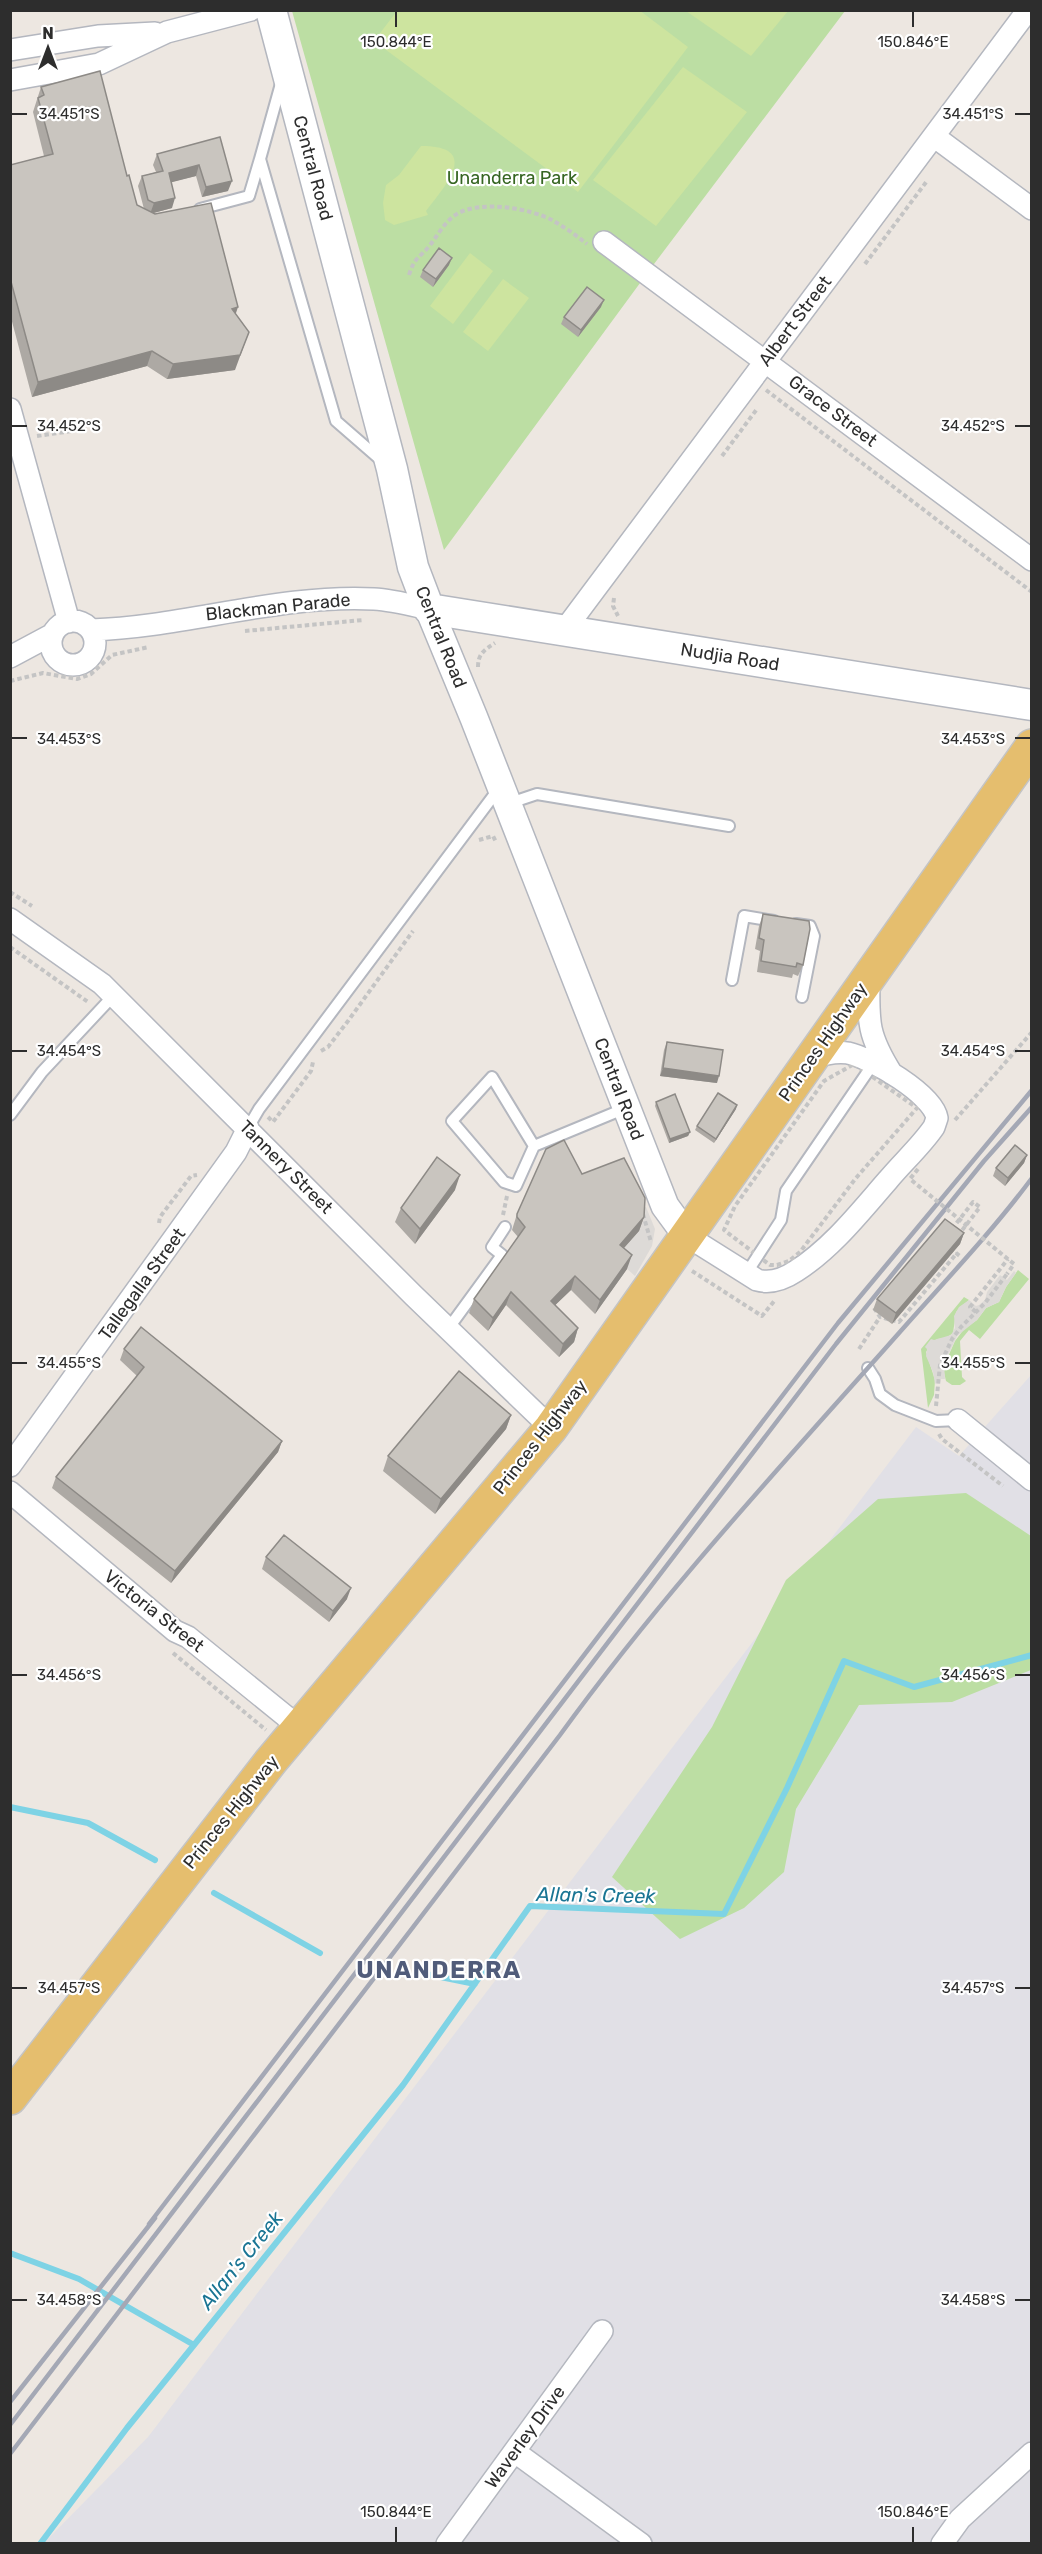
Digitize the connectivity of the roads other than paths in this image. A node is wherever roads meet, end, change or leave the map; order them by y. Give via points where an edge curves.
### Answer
1 (251, 10) edge
2 (271, 10) edge
3 (1028, 10) edge
4 (167, 33) junction
5 (10, 50) edge
6 (288, 72) junction
7 (10, 80) edge
8 (935, 137) junction
9 (260, 159) junction
10 (1032, 208) edge
11 (194, 211) edge
12 (596, 243) road end
13 (765, 360) junction
14 (10, 409) edge
15 (392, 469) junction
16 (1032, 560) edge
17 (429, 609) junction
18 (563, 632) junction
19 (59, 637) junction
20 (93, 638) junction
21 (10, 658) edge
22 (1032, 705) edge
23 (1032, 746) edge
24 (503, 796) junction
25 (729, 826) dead end
26 (10, 919) edge
27 (869, 977) junction
28 (732, 980) dead end
29 (114, 995) junction
30 (802, 997) dead end
31 (812, 1058) junction
32 (865, 1067) junction
33 (893, 1074) junction
34 (626, 1108) junction
35 (10, 1115) edge
36 (248, 1128) junction
37 (534, 1146) junction
38 (505, 1227) road end
39 (687, 1236) junction
40 (746, 1274) junction
41 (448, 1329) junction
42 (868, 1368) dead end
43 (958, 1420) joint
44 (551, 1428) junction
45 (10, 1466) edge
46 (1032, 1480) edge
47 (10, 1492) edge
48 (299, 1727) junction
49 (10, 2098) edge
50 (602, 2331) dead end
51 (514, 2452) junction
52 (1032, 2452) edge
53 (447, 2544) edge
54 (641, 2544) edge
55 (942, 2544) edge

1 - 4 street
2 - 6 main road, Central Road
3 - 8 street, Albert Street
4 - 5 street via 98,36
4 - 7 street via 100,71
6 - 9 lane via 281,82
6 - 15 main road, Central Road
8 - 10 street
8 - 13 street, Albert Street
9 - 11 lane via 249,196
9 - 15 lane via 336,421
12 - 13 street, Grace Street
13 - 16 street, Grace Street
13 - 18 street, Albert Street
14 - 19 street
15 - 17 main road, Central Road via 413,567
17 - 18 main road, Nudjia Road
17 - 20 street, Blackman Parade via 375,599 330,599 234,609
17 - 24 street, Central Road
18 - 22 main road, Nudjia Road
19 - 20 street via 81,623
19 - 20 street via 64,663 75,665 91,657
19 - 21 street
23 - 27 main road, Princes Highway
24 - 25 lane via 537,794
24 - 34 street, Central Road
24 - 36 lane
26 - 29 street, Tannery Street
27 - 31 main road, Princes Highway
27 - 33 street via 870,1030
28 - 30 lane via 744,916 810,926 814,936
29 - 35 lane via 42,1072
29 - 36 street, Tannery Street
31 - 32 street via 843,1053 856,1056
31 - 39 main road, Princes Highway
32 - 33 street
32 - 40 lane via 786,1191 781,1221
33 - 40 street via 934,1108 937,1118 931,1131 840,1234 803,1266 770,1282
34 - 37 lane
34 - 39 street, Central Road via 665,1206
36 - 41 street, Tannery Street
36 - 45 street, Tallegalla Street via 236,1152
37 - 37 lane via 516,1185 510,1184 504,1182 452,1120 492,1077
38 - 41 lane via 492,1247 502,1256
39 - 40 street
39 - 44 main road, Princes Highway
41 - 44 street, Tannery Street
42 - 43 lane via 886,1400 936,1421
43 - 46 street
44 - 48 main road, Princes Highway
47 - 48 street, Victoria Street via 175,1631 188,1637
48 - 49 main road, Princes Highway
50 - 51 street, Waverley Drive
51 - 53 street, Waverley Drive
51 - 54 street
52 - 55 street via 960,2519

